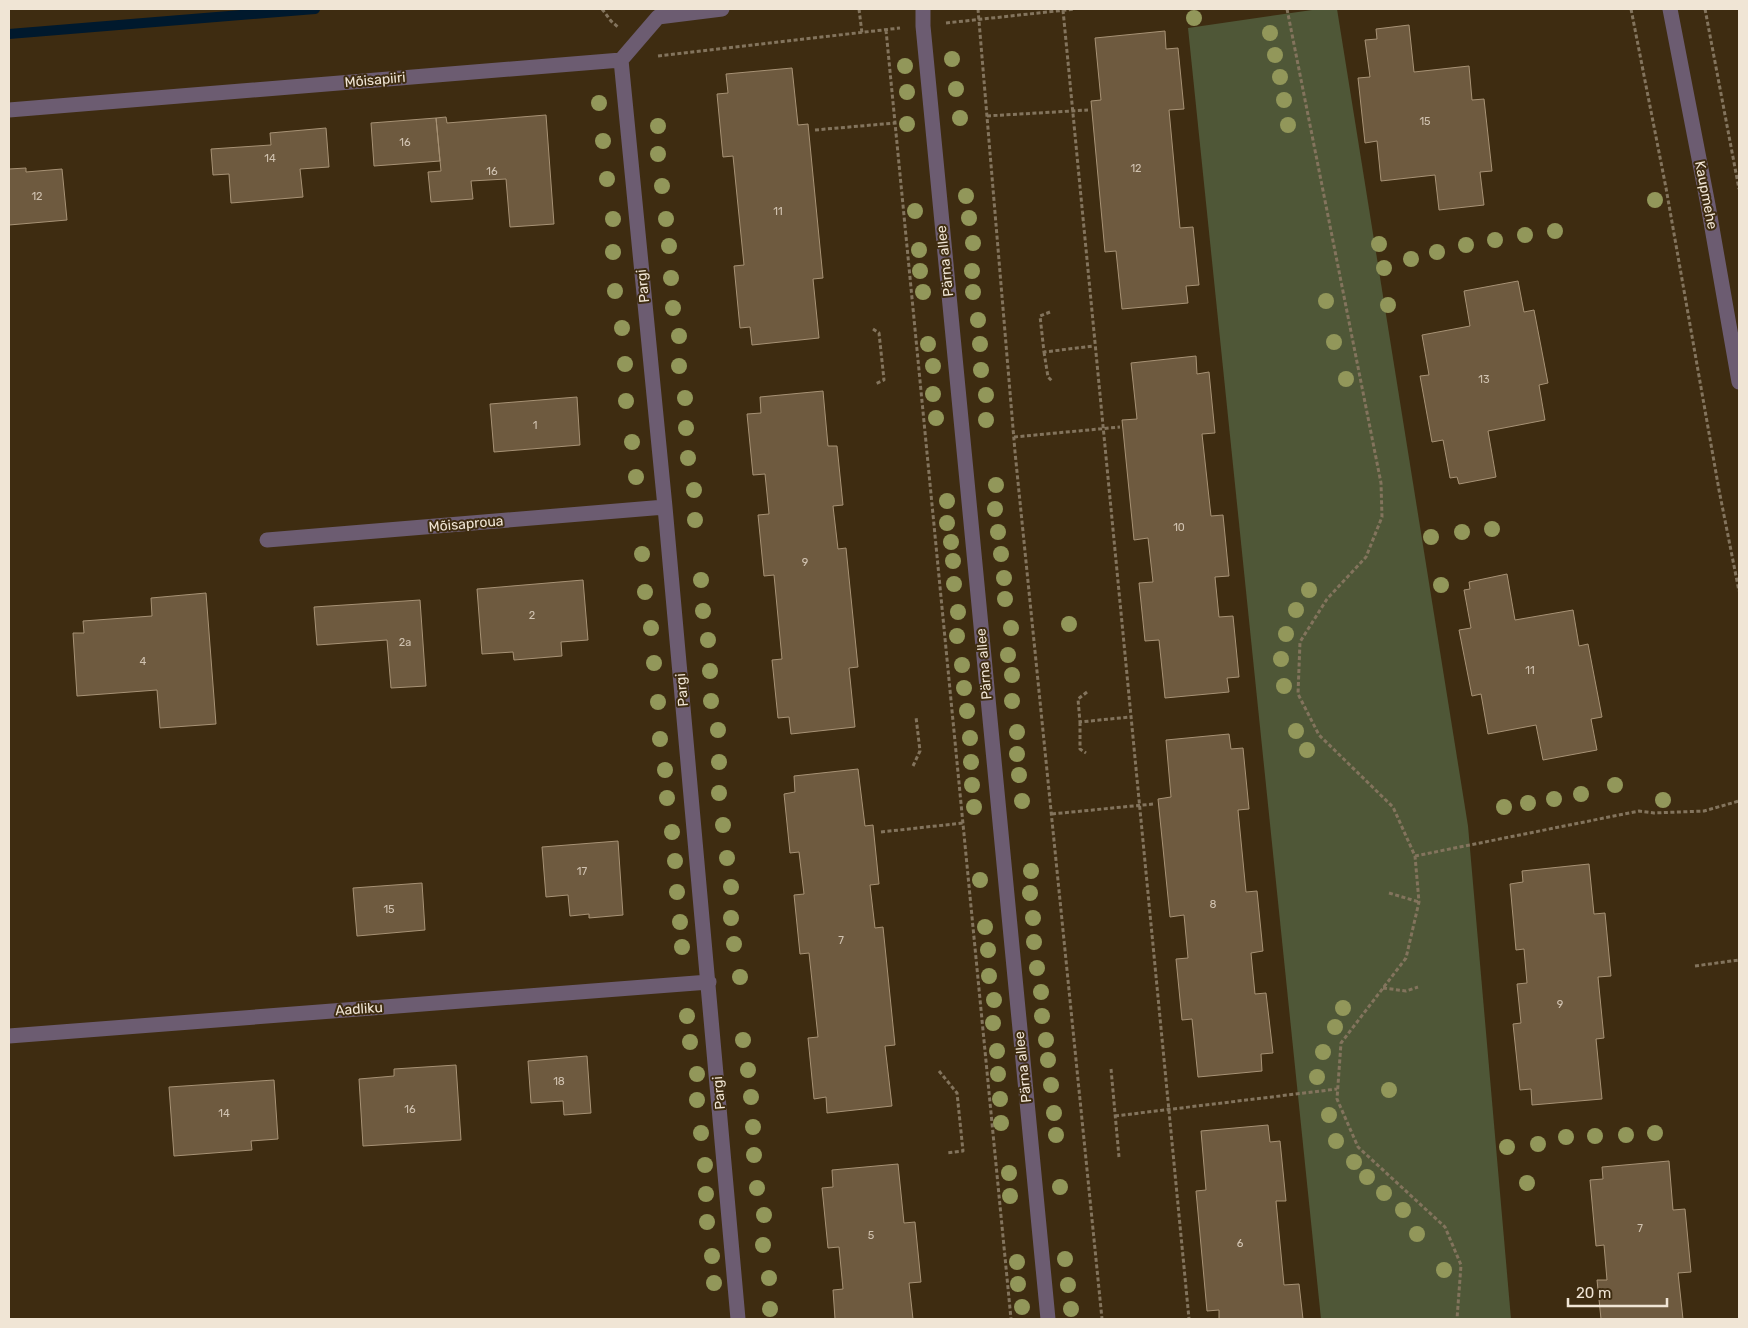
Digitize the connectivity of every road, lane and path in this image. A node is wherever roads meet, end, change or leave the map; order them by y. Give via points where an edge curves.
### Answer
1 (602, 9) edge
2 (722, 9) edge
3 (859, 9) edge
4 (923, 9) edge
5 (978, 9) edge
6 (1075, 9) edge
7 (1287, 9) edge
8 (1631, 9) edge
9 (1670, 9) edge
10 (1705, 9) edge
11 (1063, 10) junction
12 (655, 13) edge
13 (978, 20) junction
14 (922, 26) junction
15 (886, 30) junction
16 (862, 33) junction
17 (636, 42) junction
18 (621, 60) junction
19 (9, 110) edge
20 (1088, 110) dead end
21 (1072, 111) junction
22 (987, 116) junction
23 (895, 123) junction
24 (815, 130) dead end
25 (1739, 188) edge
26 (1050, 312) dead end
27 (873, 329) dead end
28 (1094, 346) junction
29 (1044, 352) junction
30 (1052, 380) dead end
31 (1739, 382) edge
32 (875, 384) dead end
33 (1120, 427) dead end
34 (1102, 429) junction
35 (1014, 437) junction
36 (665, 507) junction
37 (267, 540) dead end
38 (1739, 592) edge
39 (1087, 692) dead end
40 (916, 717) dead end
41 (1130, 718) junction
42 (1080, 722) junction
43 (1086, 753) dead end
44 (913, 766) dead end
45 (1739, 800) edge
46 (1139, 804) junction
47 (1153, 804) dead end
48 (1052, 814) junction
49 (963, 823) junction
50 (881, 832) dead end
51 (1415, 856) junction
52 (1389, 893) dead end
53 (1419, 902) junction
54 (1739, 960) edge
55 (1695, 966) dead end
56 (709, 982) junction
57 (1418, 987) dead end
58 (1383, 988) junction
59 (9, 1036) edge
60 (1111, 1069) dead end
61 (939, 1071) dead end
62 (1338, 1088) junction
63 (1168, 1109) junction
64 (1115, 1116) junction
65 (946, 1153) dead end
66 (1119, 1157) dead end
67 (738, 1319) edge
68 (1011, 1319) edge
69 (1048, 1319) edge
70 (1102, 1319) edge
71 (1189, 1319) edge
72 (1457, 1319) edge

1 - 17 path
2 - 12 street
3 - 16 path
4 - 14 street, Pärna allee
5 - 13 path
6 - 11 path
7 - 51 path via 1381,484 1382,518 1366,556 1327,599 1300,642 1298,694 1319,735 1393,808
8 - 38 path
9 - 31 street, Kaupmehe
10 - 25 path
11 - 13 path
11 - 21 path
12 - 17 street
13 - 14 path
13 - 22 path
14 - 15 path
14 - 69 street, Pärna allee
15 - 16 path
15 - 23 path
16 - 17 path via 654,57
17 - 18 street
18 - 19 street, Mõisapiiri
18 - 36 street, Pargi
20 - 21 path
21 - 22 path
21 - 28 path
22 - 35 path
23 - 24 path
23 - 49 path
26 - 29 path via 1040,316
27 - 32 path via 879,332 884,380
28 - 29 path
28 - 34 path
29 - 30 path via 1048,377
33 - 34 path
34 - 35 path
34 - 41 path
35 - 48 path
36 - 37 street, Mõisaproua
36 - 56 street, Pargi
39 - 42 path via 1078,700
40 - 44 path via 920,751
41 - 42 path
41 - 46 path
42 - 43 path via 1080,749
45 - 51 path via 1704,811 1639,811
46 - 47 path
46 - 48 path
46 - 63 path
48 - 70 path
49 - 50 path
49 - 68 path
51 - 53 path
52 - 53 path
53 - 58 path via 1406,958
54 - 55 path
56 - 59 street, Aadliku
56 - 67 street, Pargi
57 - 58 path via 1406,991
58 - 62 path via 1341,1043
60 - 64 path
61 - 65 path via 957,1093 964,1151
62 - 63 path
62 - 72 path via 1337,1099 1358,1147 1445,1227 1461,1265
63 - 64 path
63 - 71 path
64 - 66 path

